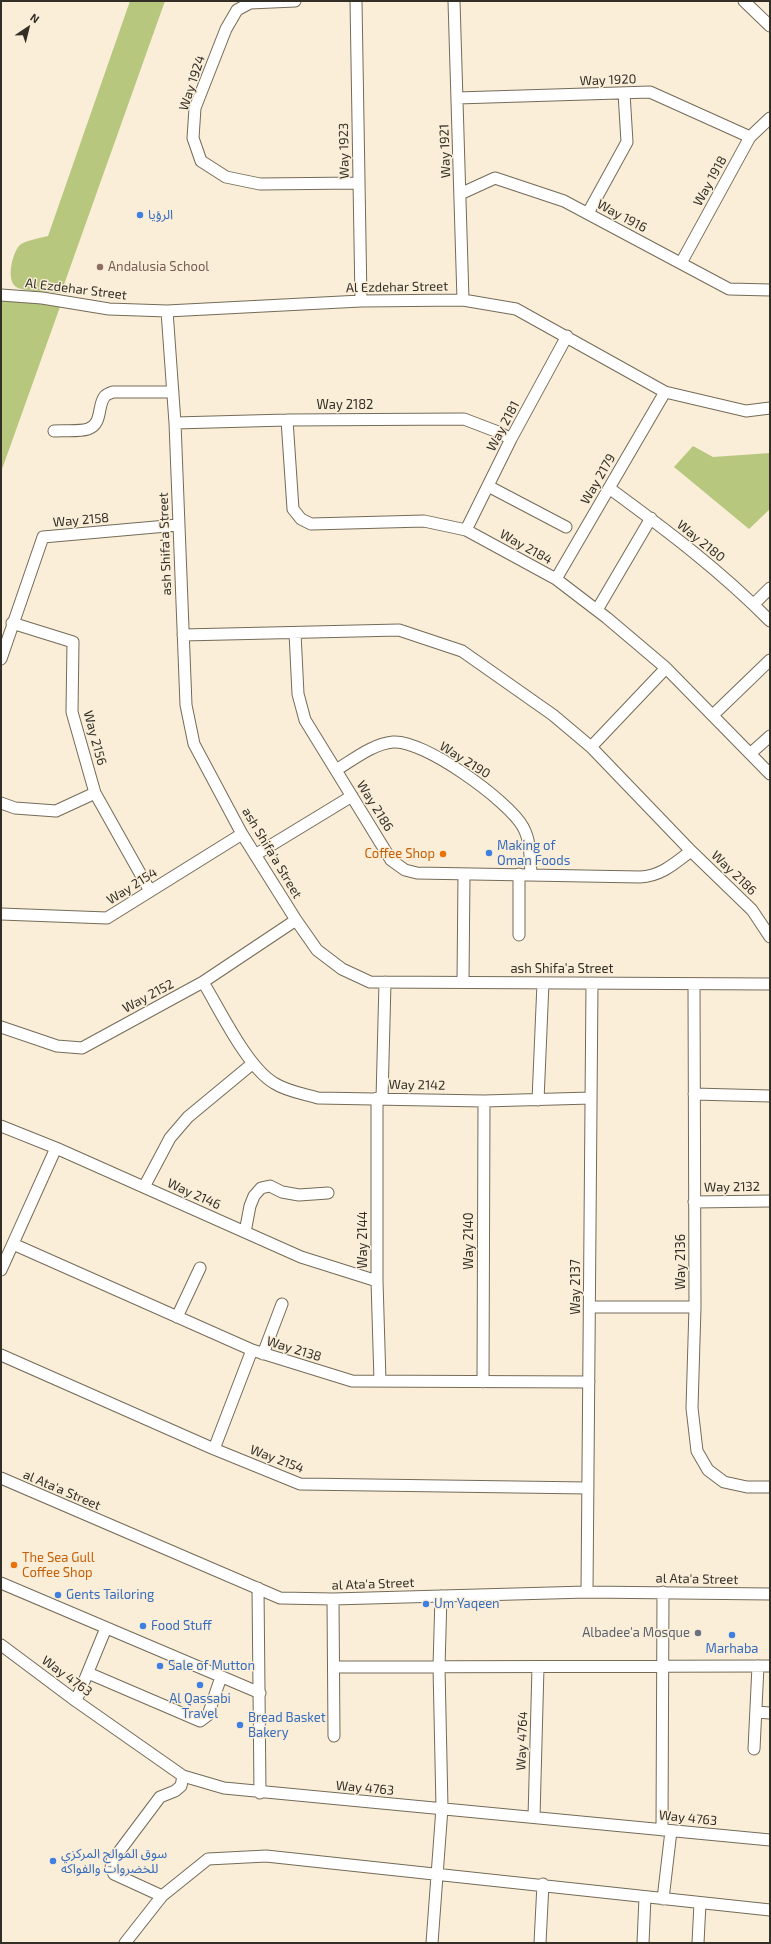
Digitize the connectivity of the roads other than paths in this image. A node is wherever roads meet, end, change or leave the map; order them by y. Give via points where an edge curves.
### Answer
1 (295, 1) edge
2 (356, 1) edge
3 (454, 1) edge
4 (744, 1) edge
5 (770, 26) edge
6 (624, 93) junction
7 (457, 98) junction
8 (770, 118) edge
9 (750, 137) junction
10 (358, 183) junction
11 (460, 194) junction
12 (588, 213) junction
13 (681, 263) junction
14 (770, 290) edge
15 (1, 295) edge
16 (463, 300) junction
17 (361, 301) junction
18 (167, 311) junction
19 (567, 336) junction
20 (173, 392) junction
21 (665, 392) junction
22 (770, 408) edge
23 (287, 420) junction
24 (175, 423) junction
25 (54, 431) dead end
26 (511, 440) junction
27 (488, 486) junction
28 (609, 488) junction
29 (651, 518) junction
30 (178, 525) junction
31 (566, 527) dead end
32 (466, 530) junction
33 (556, 579) junction
34 (770, 588) edge
35 (754, 604) junction
36 (597, 610) junction
37 (770, 621) edge
38 (12, 623) junction
39 (295, 633) junction
40 (183, 635) junction
41 (1, 658) edge
42 (770, 660) edge
43 (666, 668) junction
44 (713, 715) junction
45 (770, 736) edge
46 (591, 747) junction
47 (751, 754) junction
48 (336, 770) junction
49 (770, 774) edge
50 (95, 793) junction
51 (352, 796) junction
52 (1, 803) edge
53 (242, 834) junction
54 (691, 851) junction
55 (256, 856) junction
56 (464, 874) junction
57 (519, 874) junction
58 (531, 875) junction
59 (150, 891) junction
60 (1, 914) edge
61 (296, 920) junction
62 (519, 935) dead end
63 (770, 937) edge
64 (203, 982) junction
65 (385, 982) junction
66 (463, 982) junction
67 (542, 983) junction
68 (592, 983) junction
69 (694, 984) junction
70 (770, 984) edge
71 (1, 1027) edge
72 (252, 1064) junction
73 (694, 1094) junction
74 (770, 1096) edge
75 (380, 1098) junction
76 (591, 1098) junction
77 (538, 1100) junction
78 (484, 1101) junction
79 (1, 1126) edge
80 (56, 1148) junction
81 (144, 1187) junction
82 (328, 1193) dead end
83 (770, 1201) edge
84 (694, 1202) junction
85 (245, 1232) junction
86 (13, 1244) junction
87 (200, 1268) dead end
88 (1, 1270) edge
89 (377, 1281) junction
90 (282, 1304) dead end
91 (590, 1307) junction
92 (695, 1307) junction
93 (177, 1317) junction
94 (252, 1350) junction
95 (263, 1354) junction
96 (1, 1355) edge
97 (380, 1381) junction
98 (483, 1382) junction
99 (589, 1382) junction
100 (214, 1449) junction
101 (1, 1478) edge
102 (770, 1487) edge
103 (588, 1488) junction
104 (1, 1584) edge
105 (258, 1588) junction
106 (587, 1592) junction
107 (663, 1592) junction
108 (770, 1594) edge
109 (440, 1596) junction
110 (333, 1600) junction
111 (106, 1628) junction
112 (1, 1645) edge
113 (663, 1666) junction
114 (758, 1666) junction
115 (770, 1666) edge
116 (334, 1667) junction
117 (439, 1667) junction
118 (538, 1667) junction
119 (88, 1673) junction
120 (221, 1677) junction
121 (260, 1694) junction
122 (76, 1701) junction
123 (756, 1712) junction
124 (770, 1713) edge
125 (334, 1736) dead end
126 (754, 1749) dead end
127 (184, 1776) junction
128 (260, 1793) junction
129 (442, 1808) junction
130 (534, 1817) junction
131 (667, 1830) junction
132 (770, 1840) edge
133 (438, 1874) junction
134 (543, 1884) junction
135 (162, 1896) junction
136 (646, 1897) junction
137 (663, 1899) junction
138 (700, 1902) junction
139 (770, 1910) edge
140 (125, 1943) edge
141 (432, 1943) edge
142 (540, 1943) edge
143 (643, 1943) edge
144 (698, 1943) edge

1 - 10 street, Way 1924 via 250,3 237,10 226,29 195,108 193,138 202,161 226,177 260,184
2 - 10 street, Way 1923
3 - 7 street, Way 1921
4 - 5 street
6 - 7 street, Way 1920
6 - 9 street, Way 1920 via 650,92
6 - 12 street via 627,142
7 - 11 street, Way 1921
8 - 9 street, Way 1918
9 - 13 street, Way 1918
10 - 17 street, Way 1923
11 - 12 street, Way 1916 via 495,178 564,200
11 - 16 street, Way 1921
12 - 13 street, Way 1916
13 - 14 street, Way 1916 via 729,289
15 - 18 street, Al Ezdehar Street via 42,298 109,309
16 - 17 street, Al Ezdehar Street
16 - 19 street, Al Ezdehar Street via 516,309
17 - 18 street, Al Ezdehar Street
18 - 20 street, ash Shifa'a Street
19 - 21 street, Al Ezdehar Street
19 - 26 street, Way 2181
20 - 24 street, ash Shifa'a Street
20 - 25 street via 113,392 105,396 100,414 89,429
21 - 22 street, Al Ezdehar Street via 746,411
21 - 28 street, Way 2179
23 - 24 street, Way 2182
23 - 26 street, Way 2182 via 464,419 498,432
23 - 32 street, Way 2184 via 293,509 301,519 311,524 424,521
24 - 30 street, ash Shifa'a Street
26 - 27 street, Way 2181
27 - 31 street
27 - 32 street, Way 2181
28 - 29 street, Way 2180
28 - 33 street, Way 2179
29 - 35 street, Way 2180
29 - 36 street
30 - 38 street, Way 2158 via 43,537
30 - 40 street, ash Shifa'a Street
32 - 33 street, Way 2184
33 - 36 street, Way 2184
34 - 35 street
35 - 37 street, Way 2180
36 - 43 street, Way 2184
38 - 41 street, Way 2158
38 - 50 street, Way 2156 via 73,642 72,712
39 - 40 street, Way 2186
39 - 46 street, Way 2186 via 399,630 462,651 553,715
39 - 48 street, Way 2186 via 299,703 305,720
40 - 53 street, ash Shifa'a Street via 186,705 194,744
42 - 44 street
43 - 44 street, Way 2184
43 - 46 street
44 - 47 street, Way 2184
45 - 47 street
46 - 54 street, Way 2186
47 - 49 street, Way 2184
48 - 51 street, Way 2186
48 - 58 street, Way 2190 via 380,745 394,742 407,744 444,760 489,792 516,816 528,841
50 - 52 street via 56,811 15,808
50 - 59 street, Way 2156
51 - 55 street
51 - 56 street, Way 2186 via 391,860 400,868 417,873
53 - 55 street, ash Shifa'a Street
53 - 59 street, Way 2154
54 - 58 street, Way 2186 via 663,871 646,876
54 - 63 street, Way 2186 via 752,910
55 - 61 street, ash Shifa'a Street
56 - 57 street, Way 2186
56 - 66 street
57 - 58 street, Way 2186
57 - 62 street
59 - 60 street, Way 2154 via 107,918
61 - 64 street, Way 2152
61 - 65 street, ash Shifa'a Street via 317,950 342,969 370,982
64 - 71 street, Way 2152 via 82,1048 57,1046
64 - 72 street, Way 2142
65 - 66 street, ash Shifa'a Street
65 - 75 street, Way 2144
66 - 67 street, ash Shifa'a Street
67 - 68 street, ash Shifa'a Street
67 - 77 street
68 - 69 street, ash Shifa'a Street
68 - 76 street, Way 2137
69 - 70 street, ash Shifa'a Street
69 - 73 street, Way 2136
72 - 75 street, Way 2142 via 274,1083 318,1098
72 - 81 street via 188,1117 170,1138
73 - 74 street
73 - 84 street, Way 2136
75 - 78 street, Way 2142
75 - 89 street, Way 2144
76 - 77 street, Way 2142
76 - 91 street, Way 2137
77 - 78 street, Way 2142
78 - 98 street, Way 2140
79 - 80 street, Way 2146
80 - 81 street, Way 2146
80 - 86 street
81 - 85 street, Way 2146
82 - 85 street via 299,1195 282,1192 270,1186 261,1188 250,1206
83 - 84 street, Way 2132
84 - 92 street, Way 2136
85 - 89 street, Way 2146 via 301,1257
86 - 88 street
86 - 93 street, Way 2138
87 - 93 street
89 - 97 street, Way 2144
90 - 95 street
91 - 92 street
91 - 99 street, Way 2137
92 - 102 street, Way 2136 via 692,1408 697,1451 708,1470 724,1482 746,1487
93 - 94 street, Way 2138
94 - 95 street, Way 2138
94 - 100 street
95 - 97 street, Way 2138 via 352,1380
96 - 100 street, Way 2154
97 - 98 street, Way 2138
98 - 99 street, Way 2138
99 - 103 street, Way 2137
100 - 103 street, Way 2154 via 300,1484
101 - 105 street, al Ata'a Street
103 - 106 street, Way 2137
104 - 111 street
105 - 110 street, al Ata'a Street via 280,1598
105 - 121 street
106 - 107 street, al Ata'a Street
106 - 109 street, al Ata'a Street
107 - 108 street, al Ata'a Street
107 - 113 street
109 - 110 street, al Ata'a Street
109 - 117 street
110 - 116 street
111 - 119 street
111 - 120 street
112 - 122 street, Way 4763
113 - 114 street
113 - 118 street
113 - 131 street
114 - 115 street
114 - 123 street
116 - 117 street
116 - 125 street
117 - 118 street
117 - 129 street
118 - 130 street, Way 4764
119 - 120 street via 200,1721 208,1715
119 - 122 street
120 - 121 street
121 - 128 street
122 - 127 street, Way 4763
123 - 124 street
123 - 126 street
127 - 128 street, Way 4763 via 224,1788
127 - 135 street via 178,1789 160,1797 112,1861 111,1868 114,1874
128 - 129 street, Way 4763
129 - 130 street, Way 4763
129 - 133 street
130 - 131 street, Way 4763
131 - 132 street, Way 4763
131 - 137 street
133 - 134 street
133 - 135 street via 266,1856 208,1859
133 - 141 street
134 - 136 street
134 - 142 street
135 - 140 street
136 - 137 street
136 - 143 street
137 - 138 street
138 - 139 street
138 - 144 street

